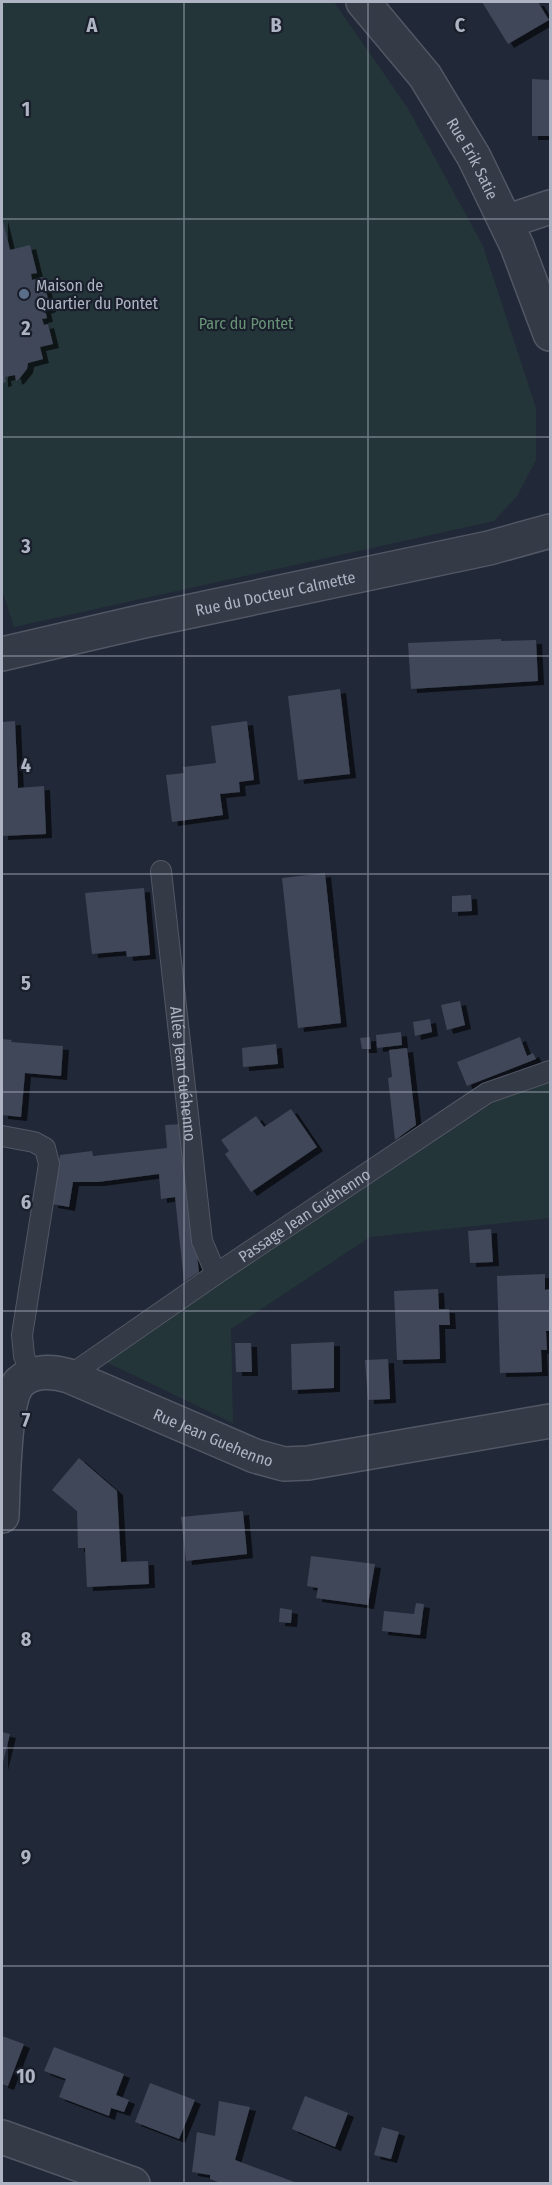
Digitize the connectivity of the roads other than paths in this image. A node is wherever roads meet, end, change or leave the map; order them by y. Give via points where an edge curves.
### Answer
1 (363, 2) edge
2 (550, 207) edge
3 (506, 222) junction
4 (550, 334) edge
5 (550, 531) edge
6 (2, 654) edge
7 (161, 871) dead end
8 (550, 1071) edge
9 (2, 1136) edge
10 (216, 1274) junction
11 (31, 1375) junction
12 (69, 1376) junction
13 (550, 1420) edge
14 (2, 1516) edge
15 (2, 2137) edge
16 (133, 2184) edge

1 - 3 street, Rue Erik Satie via 425,76 474,157
2 - 3 street
3 - 4 street, Rue Erik Satie
5 - 6 street, Rue du Docteur Calmette via 489,548
7 - 10 lane, Allée Jean Guéhenno via 202,1241
8 - 10 lane, Passage Jean Guéhenno via 488,1093
9 - 11 lane via 45,1148 49,1164 22,1335
10 - 12 lane, Passage Jean Guéhenno
11 - 12 street, Rue Jean Guehenno via 46,1372
11 - 14 street via 19,1383 13,1395
12 - 13 street, Rue Jean Guehenno via 255,1456 284,1464
15 - 16 street

